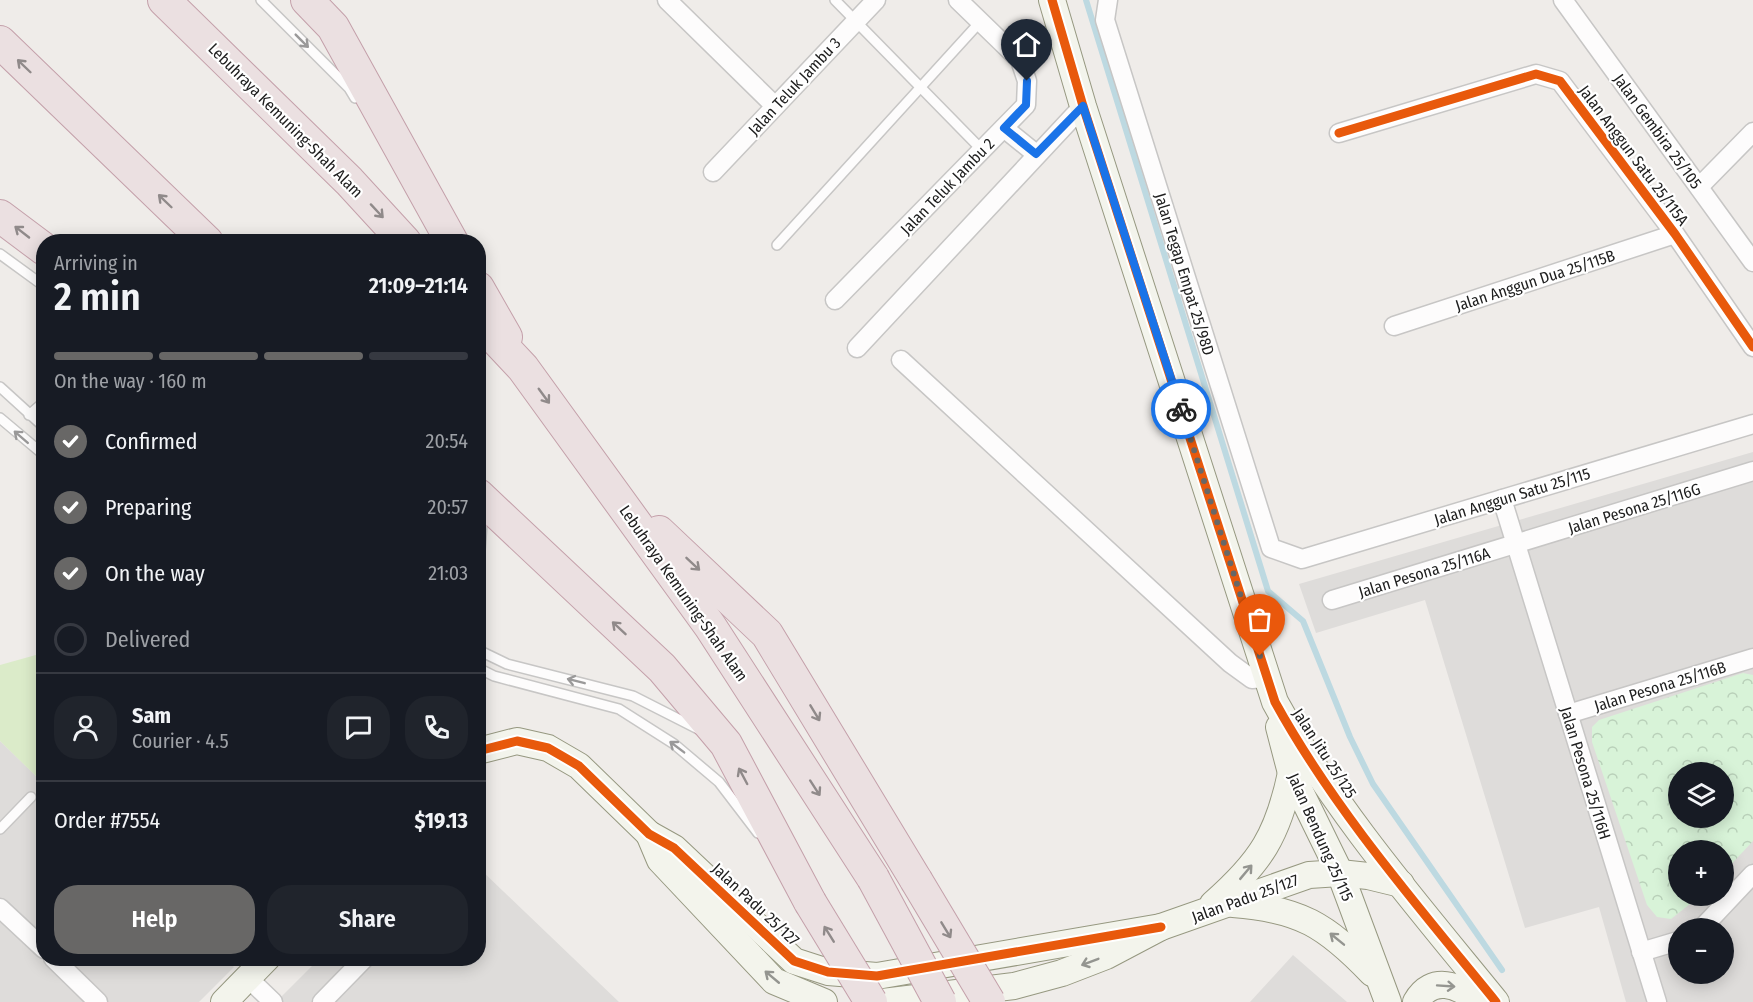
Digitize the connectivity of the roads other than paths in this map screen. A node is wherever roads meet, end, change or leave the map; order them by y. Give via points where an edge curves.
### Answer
1 (164, 0) edge
2 (261, 0) edge
3 (307, 0) edge
4 (667, 0) edge
5 (835, 0) edge
6 (876, 0) edge
7 (958, 0) edge
8 (1052, 0) edge
9 (1108, 0) edge
10 (1563, 0) edge
11 (856, 20) junction
12 (980, 22) junction
13 (0, 42) edge
14 (920, 88) junction
15 (775, 106) junction
16 (1083, 106) junction
17 (361, 109) dead end
18 (1004, 128) junction
19 (1753, 132) edge
20 (1339, 133) dead end
21 (982, 150) junction
22 (1036, 154) junction
23 (713, 172) dead end
24 (1699, 187) junction
25 (0, 216) edge
26 (199, 234) edge
27 (398, 234) edge
28 (448, 234) edge
29 (1675, 234) junction
30 (36, 243) edge
31 (777, 245) dead end
32 (0, 254) edge
33 (1753, 262) edge
34 (36, 280) edge
35 (835, 300) dead end
36 (486, 302) edge
37 (1394, 326) dead end
38 (486, 329) edge
39 (1753, 347) edge
40 (857, 348) dead end
41 (901, 360) dead end
42 (523, 368) junction
43 (0, 387) edge
44 (36, 409) edge
45 (29, 416) junction
46 (0, 418) edge
47 (36, 421) edge
48 (1753, 424) edge
49 (36, 448) edge
50 (1753, 471) edge
51 (604, 480) junction
52 (1502, 499) junction
53 (486, 503) edge
54 (1516, 544) junction
55 (1271, 548) joint
56 (1332, 600) dead end
57 (486, 654) edge
58 (1753, 658) edge
59 (486, 672) edge
60 (1267, 678) junction
61 (1275, 702) junction
62 (1568, 714) junction
63 (726, 744) junction
64 (486, 749) edge
65 (1291, 773) junction
66 (31, 797) dead end
67 (0, 829) edge
68 (649, 834) junction
69 (761, 838) dead end
70 (768, 847) dead end
71 (1340, 873) junction
72 (1753, 874) edge
73 (1401, 884) junction
74 (810, 903) junction
75 (0, 908) edge
76 (1215, 908) junction
77 (1711, 918) edge
78 (1161, 927) junction
79 (36, 942) edge
80 (1668, 944) edge
81 (1641, 952) junction
82 (61, 966) edge
83 (259, 966) edge
84 (357, 966) edge
85 (248, 978) junction
86 (1384, 991) edge
87 (98, 1002) edge
88 (224, 1002) edge
89 (273, 1002) edge
90 (322, 1002) edge
91 (824, 1002) edge
92 (871, 1002) edge
93 (883, 1002) edge
94 (940, 1002) edge
95 (988, 1002) edge
96 (1416, 1002) edge
97 (1479, 1002) edge
98 (1496, 1002) edge
99 (1657, 1002) edge

1 -> 27 highway, Lebuhraya Kemuning-Shah Alam via 349,181
2 -> 17 lane via 349,88
3 - 28 highway via 333,27
4 - 15 street
5 - 11 lane
6 - 11 street, Jalan Teluk Jambu 3
7 - 12 street
8 - 16 street, Jalan Jitu 25/125
9 - 55 street, Jalan Tegap Empat 25/98D via 1105,20
10 - 24 street, Jalan Gembira 25/105
11 - 14 lane
11 - 15 street, Jalan Teluk Jambu 3
12 - 14 lane
12 - 18 street, Jalan Teluk Jambu 2 via 1020,60 1027,81 1026,105
26 -> 13 highway
14 - 21 lane
14 - 31 lane
15 - 23 street, Jalan Teluk Jambu 3
16 - 22 street
16 - 60 street, Jalan Jitu 25/125
18 - 21 street, Jalan Teluk Jambu 2
18 - 22 street
19 - 24 street
20 - 29 street, Jalan Anggun Satu 25/115A via 1536,74 1560,81
21 - 35 street, Jalan Teluk Jambu 2
22 - 40 street
24 - 33 street, Jalan Gembira 25/105
30 -> 25 highway
29 - 37 street, Jalan Anggun Dua 25/115B
29 - 39 street, Jalan Anggun Satu 25/115A
32 - 34 lane
36 - 42 highway
38 - 42 highway, Lebuhraya Kemuning-Shah Alam
41 - 60 street via 1230,663 1252,680
42 -> 51 highway, Lebuhraya Kemuning-Shah Alam
43 - 45 lane
44 - 45 lane
45 - 47 lane
49 -> 46 lane
48 - 52 street, Jalan Anggun Satu 25/115
50 - 54 street, Jalan Pesona 25/116G
51 -> 94 highway, Lebuhraya Kemuning-Shah Alam, bridge via 710,626 873,878
51 -> 95 highway, bridge via 767,634
52 - 54 street, Jalan Pesona 25/116H
52 - 55 street, Jalan Anggun Satu 25/115 via 1302,559
63 -> 53 highway via 662,668
54 - 56 street, Jalan Pesona 25/116A
54 - 62 street, Jalan Pesona 25/116H
63 -> 57 lane via 633,696 507,664
58 - 62 street, Jalan Pesona 25/116B
69 -> 59 lane via 719,782 674,744 619,709
60 - 61 street, Jalan Jitu 25/125
61 - 65 street, Jalan Bendung 25/115
61 - 73 street, Jalan Jitu 25/125 via 1307,758
62 - 81 street, Jalan Pesona 25/116H
74 -> 63 highway
64 - 68 street, Jalan Padu 25/127 via 517,741 548,748 579,766
65 - 71 street, Jalan Bendung 25/115
76 -> 65 street via 1274,835
66 - 67 lane
68 - 78 street, Jalan Padu 25/127 via 674,848 794,961 828,972 877,976
91 -> 68 street, Jalan Padu 25/127 via 774,981 660,860
70 - 74 lane
71 - 73 street, Jalan Padu 25/127
71 - 76 street, Jalan Padu 25/127 via 1309,875
71 - 86 street, Jalan Bendung 25/115
72 - 77 street
73 - 98 street, Jalan Jitu 25/125
92 -> 74 highway, bridge
75 - 79 street
76 - 78 street, Jalan Padu 25/127
86 -> 76 street via 1347,947 1306,918 1257,906
78 -> 93 street, Jalan Padu 25/127 via 1106,956 1014,986
80 - 81 street
81 - 99 street, Jalan Pesona 25/116H
82 - 87 street
83 - 85 street
84 - 90 street
85 - 88 street
85 - 89 street
96 -> 97 street via 1432,986 1444,983 1458,987

